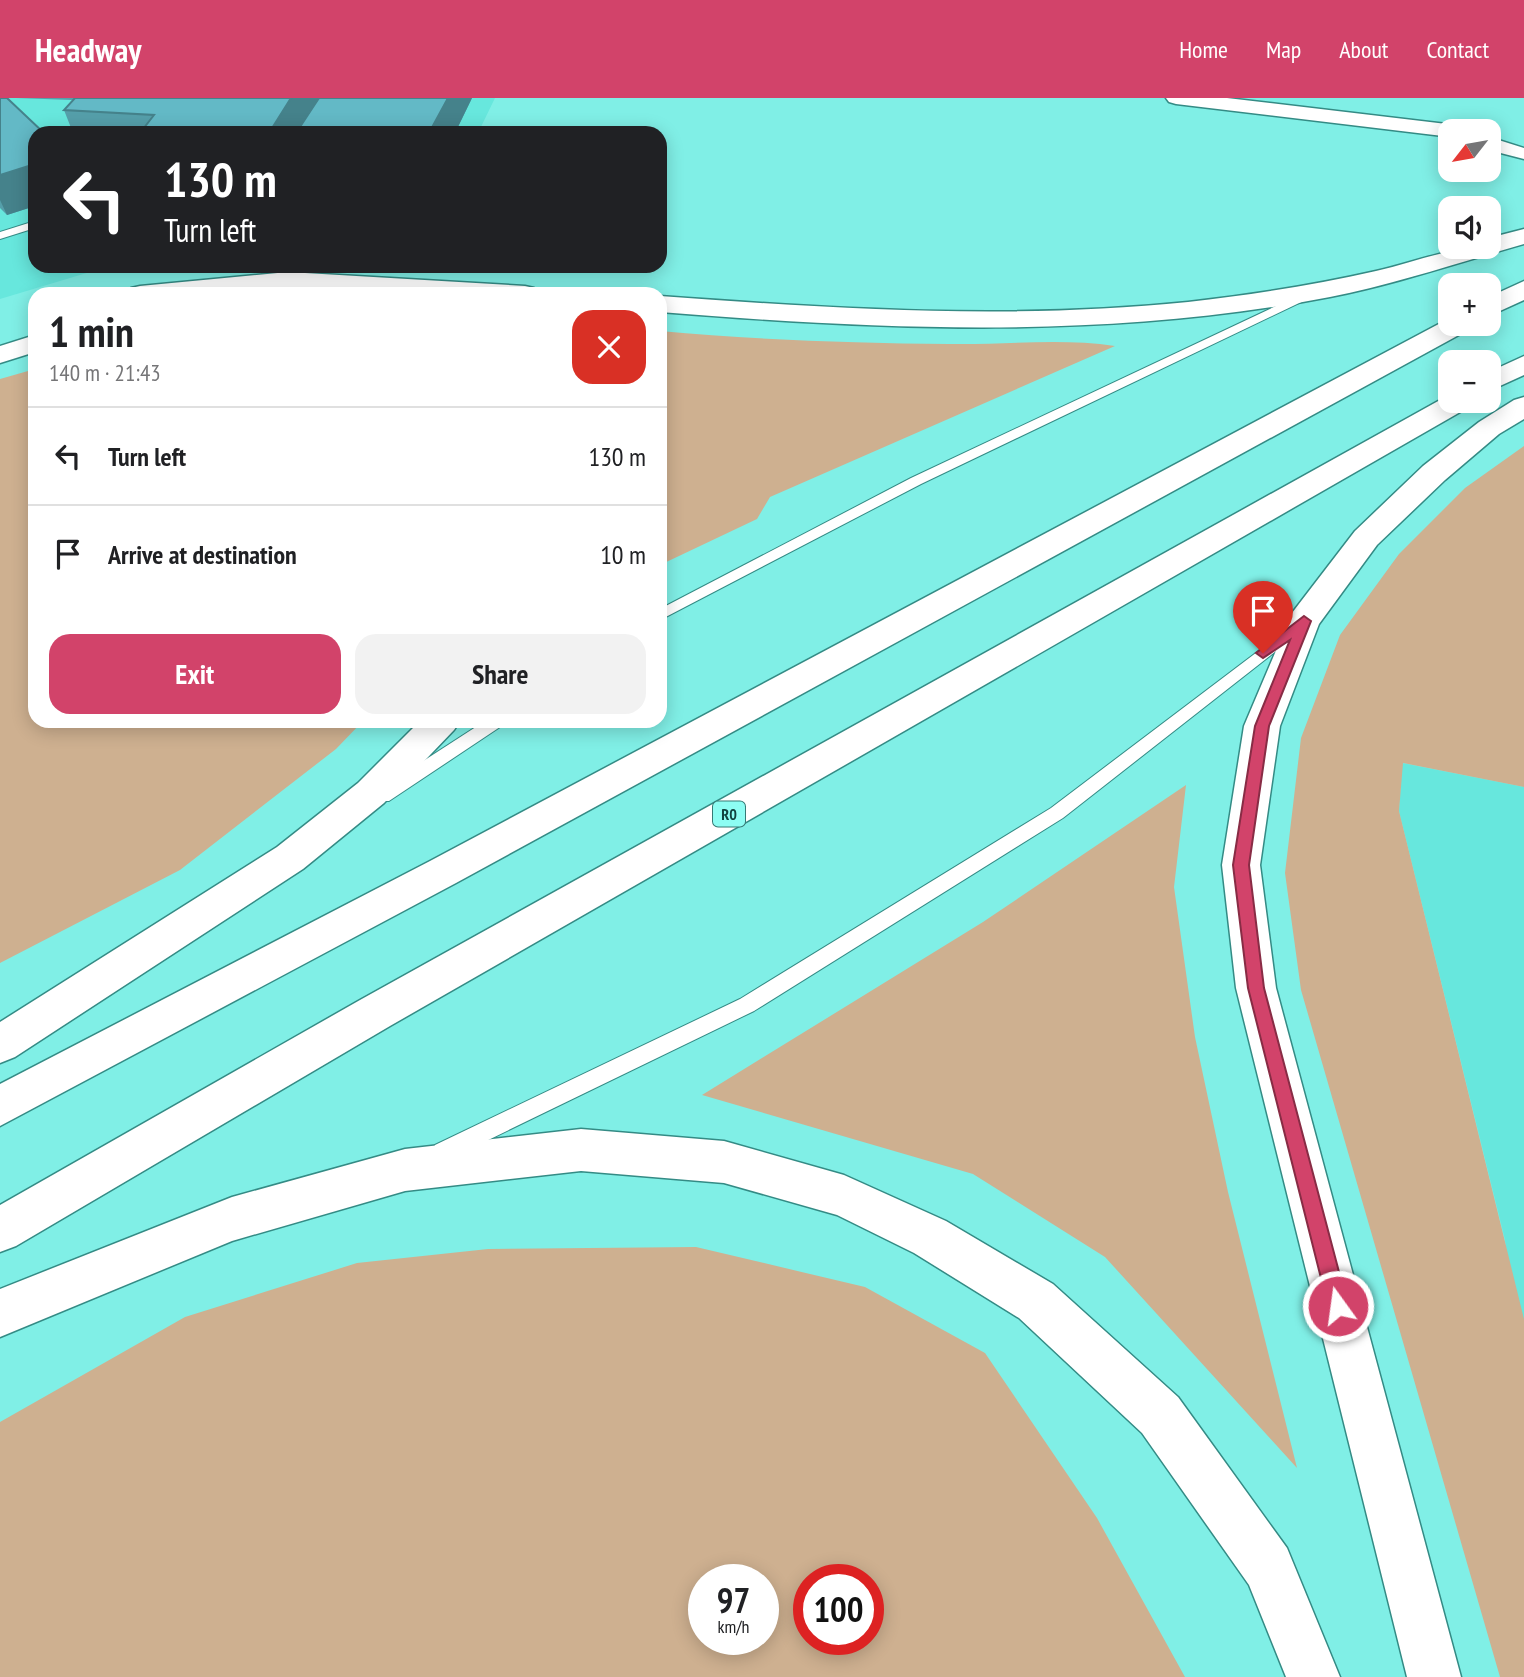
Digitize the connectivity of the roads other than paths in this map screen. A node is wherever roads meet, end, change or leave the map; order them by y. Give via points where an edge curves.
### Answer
1 (1176, 98) edge
2 (1438, 129) edge
3 (1502, 148) edge
4 (1520, 154) dead end
5 (28, 226) edge
6 (0, 236) edge
7 (1524, 236) edge
8 (1501, 243) edge
9 (1447, 259) edge
10 (196, 287) edge
11 (397, 287) edge
12 (1524, 289) edge
13 (1320, 290) junction
14 (1501, 301) edge
15 (667, 305) edge
16 (28, 322) edge
17 (0, 332) edge
18 (1438, 335) edge
19 (28, 345) edge
20 (0, 355) edge
21 (1524, 364) edge
22 (1501, 376) edge
23 (1524, 405) edge
24 (1438, 413) edge
25 (667, 611) edge
26 (1304, 621) junction
27 (435, 728) edge
28 (486, 728) edge
29 (290, 858) junction
30 (0, 1044) edge
31 (0, 1106) edge
32 (405, 1170) junction
33 (0, 1230) edge
34 (0, 1313) edge
35 (1313, 1677) edge
36 (1434, 1677) edge

1 - 2 street
3 - 4 street
5 - 6 lane
7 - 8 highway
9 - 13 highway
10 - 11 highway via 288,281
12 - 14 highway
13 - 15 highway via 1143,313 999,320 840,317
13 - 25 lane via 916,481
16 - 17 highway
18 - 31 highway
19 - 20 highway
21 - 22 highway
23 - 26 highway via 1434,473 1366,538
24 - 33 highway, R0 via 387,1006
26 - 32 lane via 1057,813 747,1005
26 - 36 highway via 1262,726 1241,865 1256,988
27 - 29 highway via 371,793
28 - 29 lane
29 - 30 highway
32 - 34 highway via 232,1219
32 - 35 highway via 581,1150 724,1162 844,1196 930,1237 1036,1301 1160,1415 1268,1567

